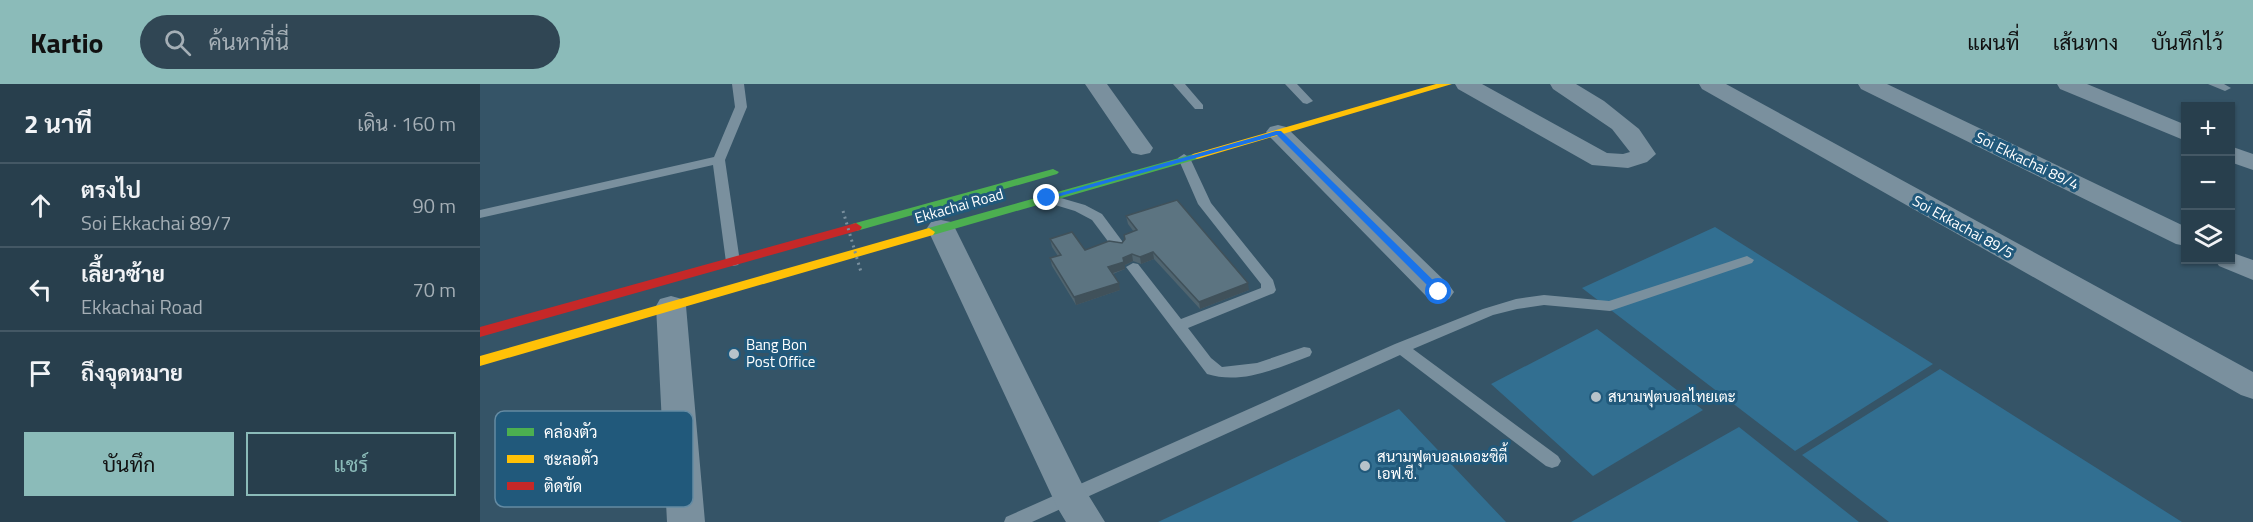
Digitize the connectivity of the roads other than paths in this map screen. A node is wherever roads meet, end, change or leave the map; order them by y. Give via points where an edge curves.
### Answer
1 (738, 84) edge
2 (1096, 84) edge
3 (1179, 84) edge
4 (1291, 84) edge
5 (1447, 84) edge
6 (1466, 84) edge
7 (1561, 84) edge
8 (1710, 84) edge
9 (1869, 84) edge
10 (2068, 84) edge
11 (1307, 101) dead end
12 (1199, 107) dead end
13 (1278, 132) junction
14 (2181, 132) edge
15 (1141, 148) dead end
16 (2235, 155) edge
17 (1184, 158) junction
18 (720, 160) junction
19 (2253, 163) edge
20 (1061, 170) dead end
21 (1047, 198) junction
22 (480, 214) edge
23 (941, 228) junction
24 (2181, 236) edge
25 (1118, 245) edge
26 (739, 260) junction
27 (1747, 260) dead end
28 (2235, 263) edge
29 (1132, 267) dead end
30 (2253, 271) edge
31 (756, 282) junction
32 (1439, 292) dead end
33 (666, 294) junction
34 (1178, 326) junction
35 (480, 332) edge
36 (1401, 348) junction
37 (1304, 352) dead end
38 (480, 361) edge
39 (2253, 387) edge
40 (676, 411) edge
41 (1552, 461) dead end
42 (685, 507) edge
43 (1078, 509) edge
44 (686, 522) edge
45 (1013, 522) edge

1 - 18 lane via 741,107
2 - 15 street
3 - 12 lane
4 - 11 lane
5 - 13 main road, Ekkachai Road
6 - 7 street via 1601,160 1620,163 1644,154 1628,131
8 - 39 street, Soi Ekkachai 89/5
9 - 24 street, Soi Ekkachai 89/4
10 - 14 street
13 - 17 main road, Ekkachai Road
13 - 32 street
16 - 19 street
17 - 21 main road, Ekkachai Road
17 - 34 lane via 1205,204 1269,286 1265,293
18 - 22 lane
18 - 26 lane
20 - 26 main road, Ekkachai Road
21 - 23 main road, Ekkachai Road
21 - 25 lane via 1097,217
23 - 31 main road, Ekkachai Road
23 - 43 street
26 - 31 main road via 733,276
26 - 33 main road, Ekkachai Road
27 - 36 lane via 1610,306 1544,300 1516,304
28 - 30 street
29 - 34 lane
31 - 33 main road, Ekkachai Road
33 - 35 main road, Ekkachai Road
33 - 38 main road, Ekkachai Road
33 - 40 street
34 - 37 lane via 1213,370 1226,373
36 - 41 lane
36 - 43 lane
42 - 44 street
43 - 45 lane

